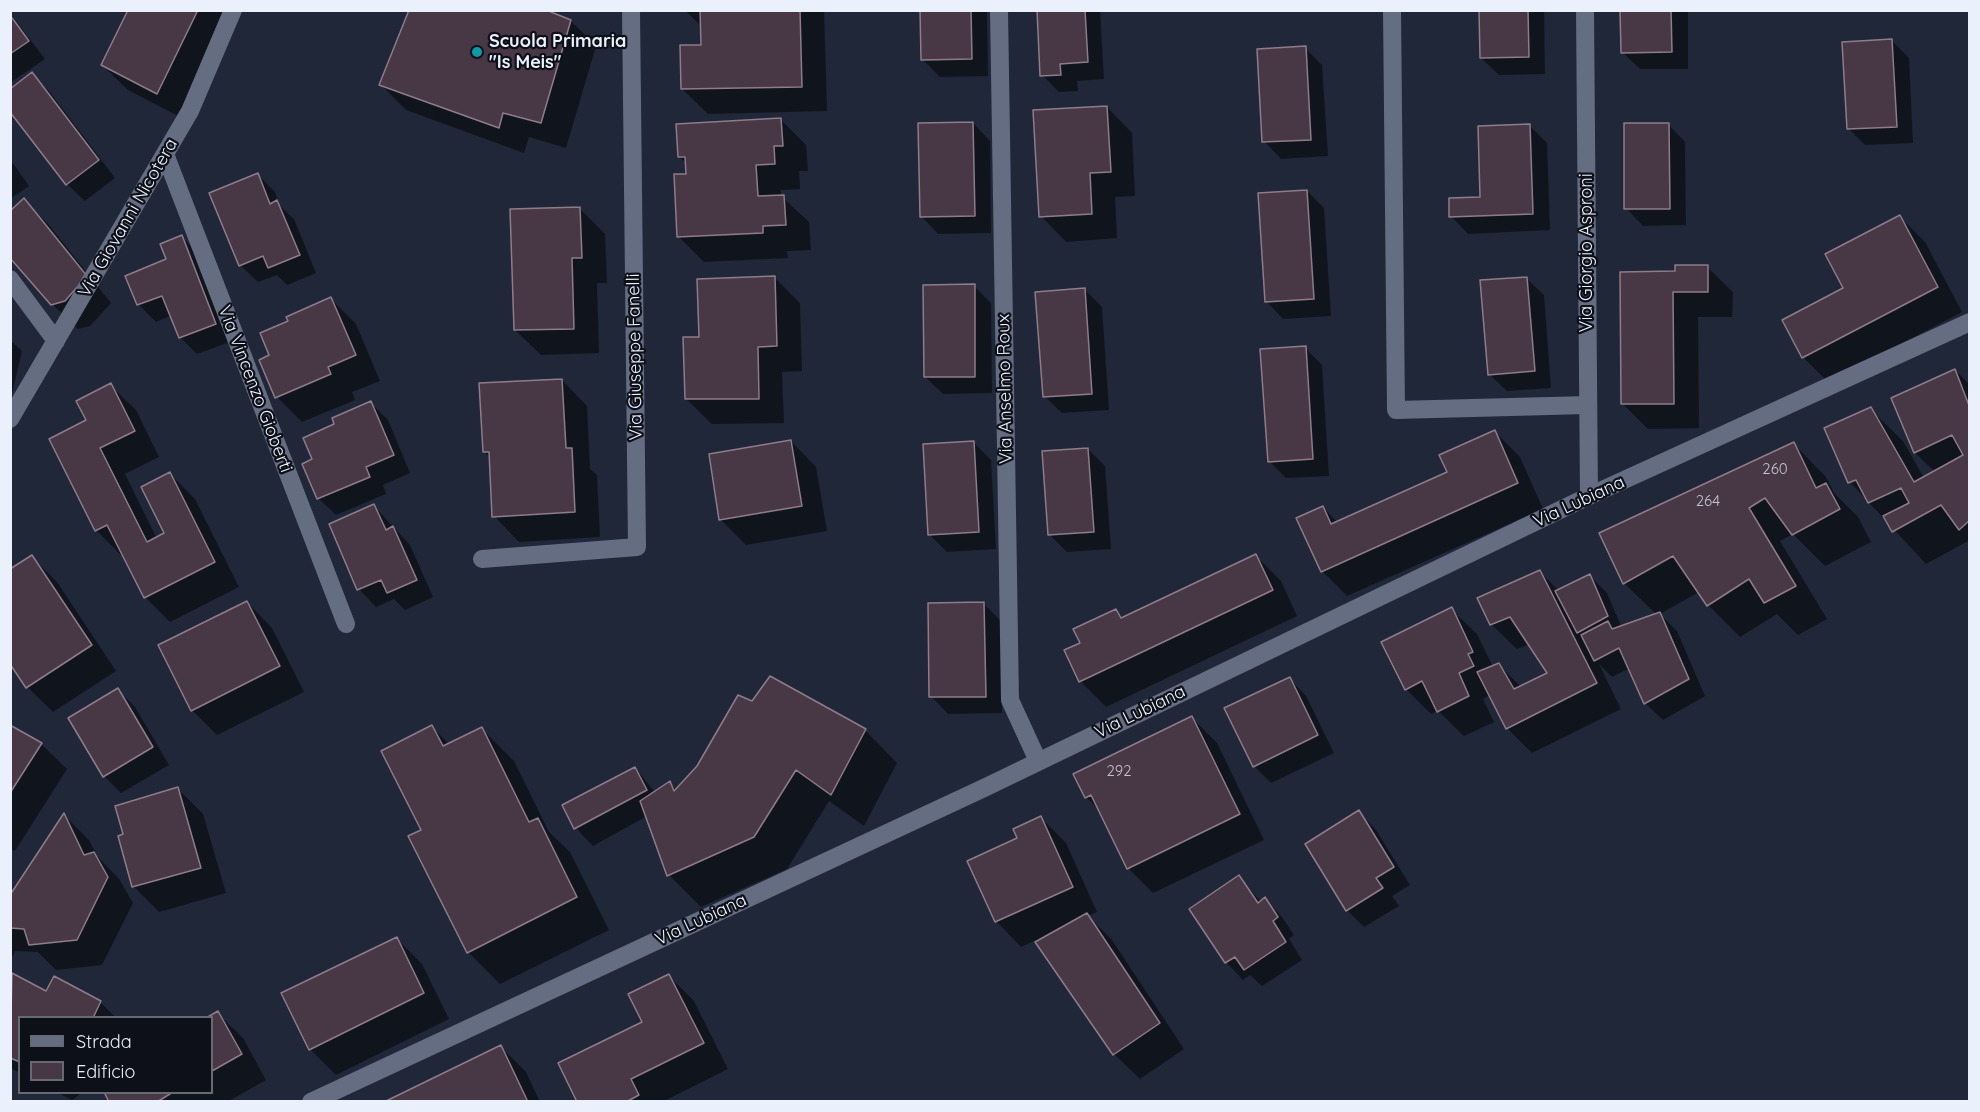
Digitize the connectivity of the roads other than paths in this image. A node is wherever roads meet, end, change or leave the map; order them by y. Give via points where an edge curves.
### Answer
1 (233, 10) edge
2 (631, 10) edge
3 (999, 10) edge
4 (1392, 10) edge
5 (1585, 10) edge
6 (165, 154) junction
7 (10, 279) edge
8 (1970, 322) edge
9 (56, 341) junction
10 (1588, 405) junction
11 (10, 419) edge
12 (1589, 496) junction
13 (482, 559) dead end
14 (346, 624) dead end
15 (1038, 761) junction
16 (311, 1101) edge

1 - 6 street, Via Giovanni Nicotera via 190,111
2 - 13 street, Via Giuseppe Fanelli via 637,547
3 - 15 street, Via Anselmo Roux via 1010,700
4 - 10 street via 1396,410
5 - 10 street, Via Giorgio Asproni
6 - 9 street, Via Giovanni Nicotera
6 - 14 street, Via Vincenzo Gioberti
7 - 9 street
8 - 12 street, Via Lubiana
9 - 11 street, Via Giovanni Nicotera
10 - 12 street, Via Giorgio Asproni
12 - 15 street, Via Lubiana
15 - 16 street, Via Lubiana

